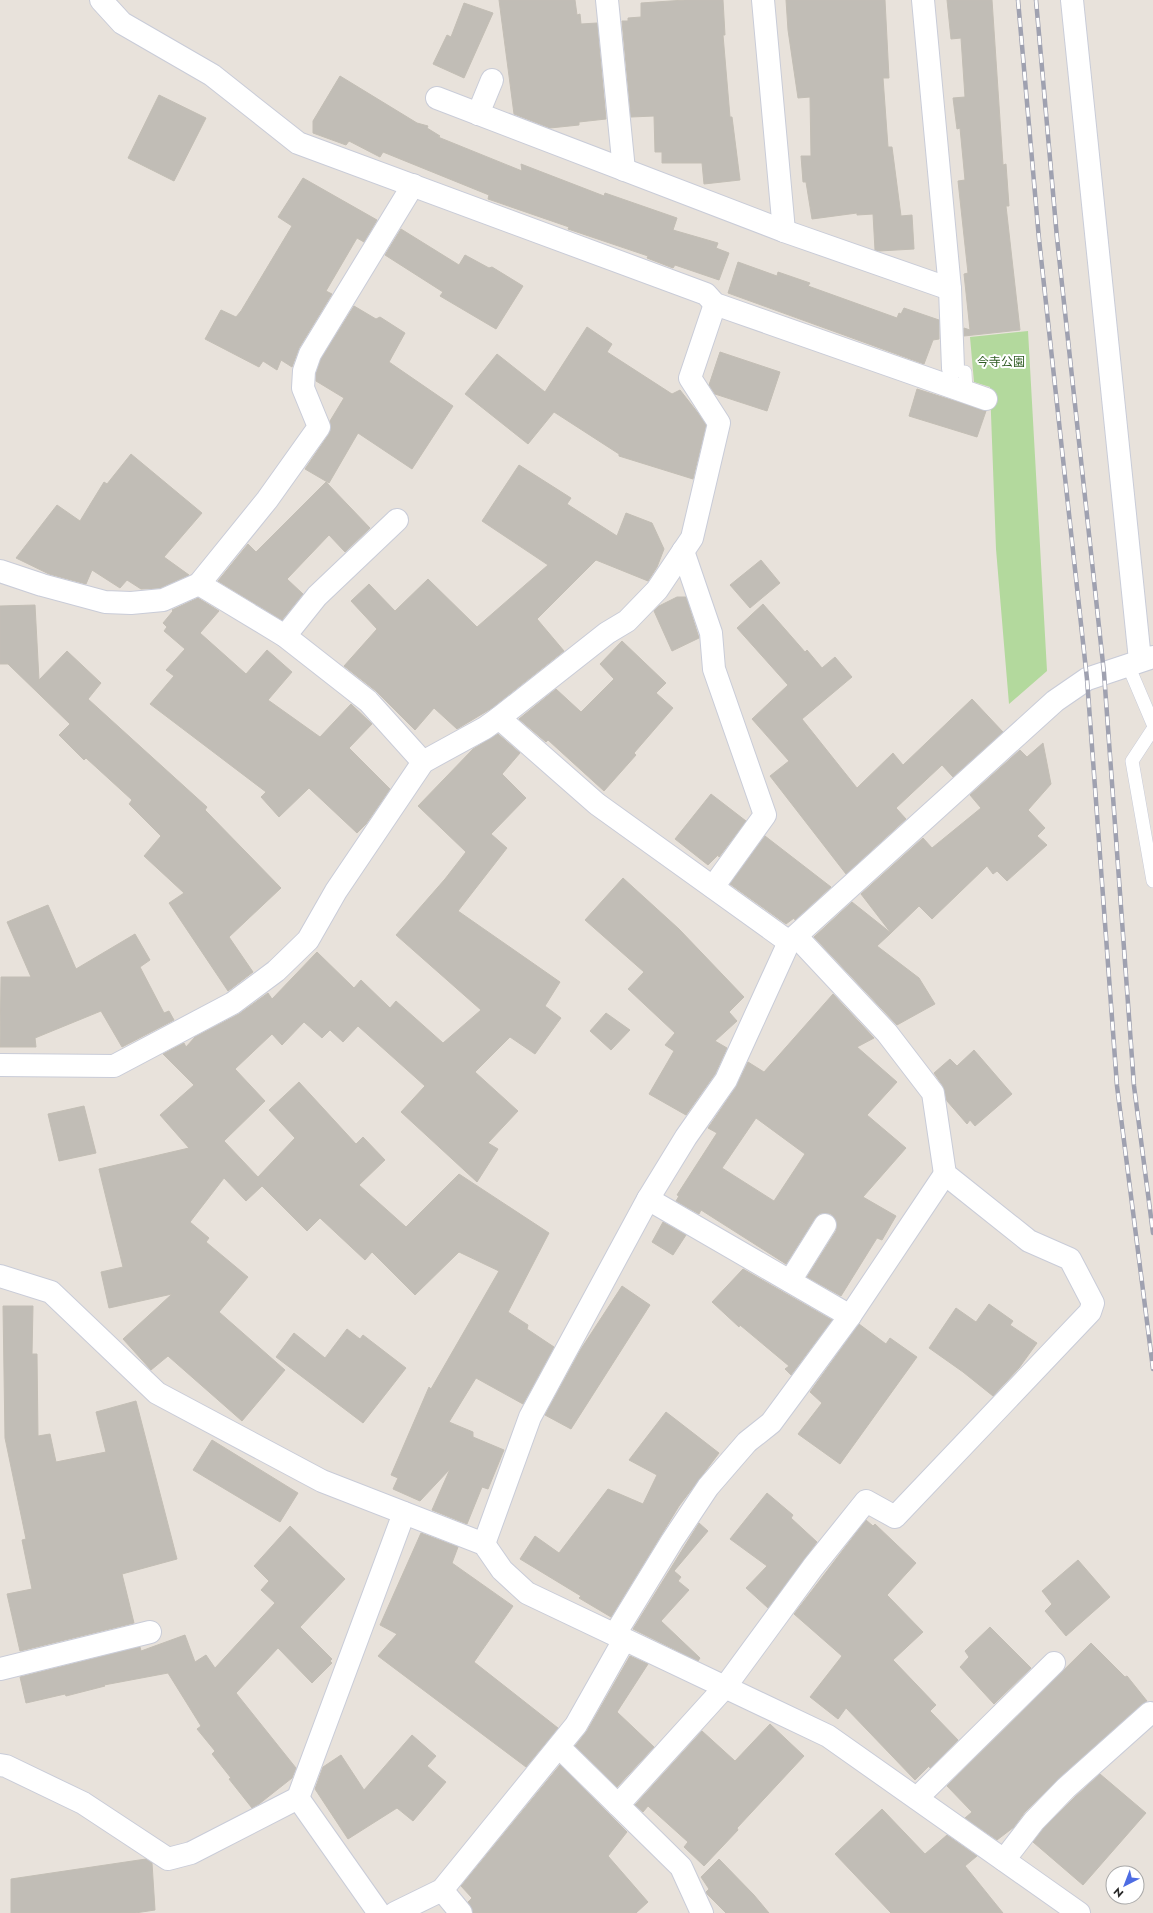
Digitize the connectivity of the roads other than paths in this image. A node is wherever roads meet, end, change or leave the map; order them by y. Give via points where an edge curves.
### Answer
1 (101, 0) edge
2 (607, 0) edge
3 (763, 0) edge
4 (923, 0) edge
5 (1072, 0) edge
6 (492, 80) dead end
7 (437, 98) dead end
8 (478, 114) junction
9 (624, 170) junction
10 (413, 185) junction
11 (784, 231) junction
12 (950, 289) junction
13 (715, 304) junction
14 (397, 520) dead end
15 (683, 551) junction
16 (0, 570) edge
17 (199, 584) junction
18 (285, 636) junction
19 (1140, 661) edge
20 (499, 718) junction
21 (1153, 724) edge
22 (1153, 729) edge
23 (423, 762) junction
24 (1153, 881) edge
25 (713, 887) junction
26 (792, 939) junction
27 (0, 1065) edge
28 (945, 1174) junction
29 (648, 1199) junction
30 (825, 1225) dead end
31 (0, 1276) edge
32 (790, 1281) junction
33 (850, 1316) junction
34 (404, 1513) junction
35 (484, 1544) junction
36 (150, 1632) dead end
37 (620, 1637) junction
38 (1054, 1663) dead end
39 (0, 1669) edge
40 (725, 1687) junction
41 (1150, 1713) dead end
42 (559, 1747) junction
43 (0, 1765) edge
44 (298, 1798) junction
45 (917, 1798) junction
46 (618, 1805) junction
47 (1004, 1860) junction
48 (442, 1890) junction
49 (379, 1913) edge
50 (395, 1913) edge
51 (461, 1913) edge
52 (702, 1913) edge
53 (1079, 1913) edge

1 - 10 street via 122,23 212,75 298,143
2 - 9 street
3 - 11 street
4 - 12 street
5 - 19 street
6 - 8 street
7 - 8 street
8 - 9 street
9 - 11 street
10 - 13 street via 706,294
10 - 17 street via 310,354 304,371 303,388 319,427 267,500
11 - 12 street
12 - 13 street via 967,383
13 - 15 street via 690,378 719,423 692,538
14 - 18 street via 317,596
15 - 20 street via 657,590 627,622 607,633
15 - 25 street via 711,633 714,668 765,815
16 - 17 street via 42,585 105,602 164,600
17 - 18 street
18 - 23 street via 368,701
19 - 21 lane
19 - 26 street via 1087,679 1055,702
20 - 23 street
20 - 25 street via 597,804
22 - 24 lane via 1132,761
23 - 27 street via 336,891 308,940 276,971 233,1003 114,1066
25 - 26 street
26 - 28 street via 887,1034 933,1093
26 - 29 street via 726,1080 686,1137
28 - 33 street
28 - 40 street via 1029,1241 1070,1260 1093,1303 1090,1312 895,1517 866,1501 813,1567
29 - 32 street
29 - 35 street via 530,1417
30 - 32 street
31 - 34 street via 51,1292 157,1393 322,1481
32 - 33 street
33 - 37 street via 770,1423 747,1442 708,1487 672,1541
34 - 35 street
34 - 44 street
35 - 37 street via 502,1570 527,1593
36 - 39 street
37 - 40 street
37 - 42 street via 576,1725
38 - 45 street
40 - 45 street via 828,1736
40 - 46 street
41 - 47 street via 1034,1820
42 - 46 street
42 - 48 street
43 - 44 street via 83,1803 168,1859 191,1853
44 - 49 street
45 - 47 street
46 - 52 street via 681,1867
47 - 53 street
48 - 50 street
48 - 51 street

